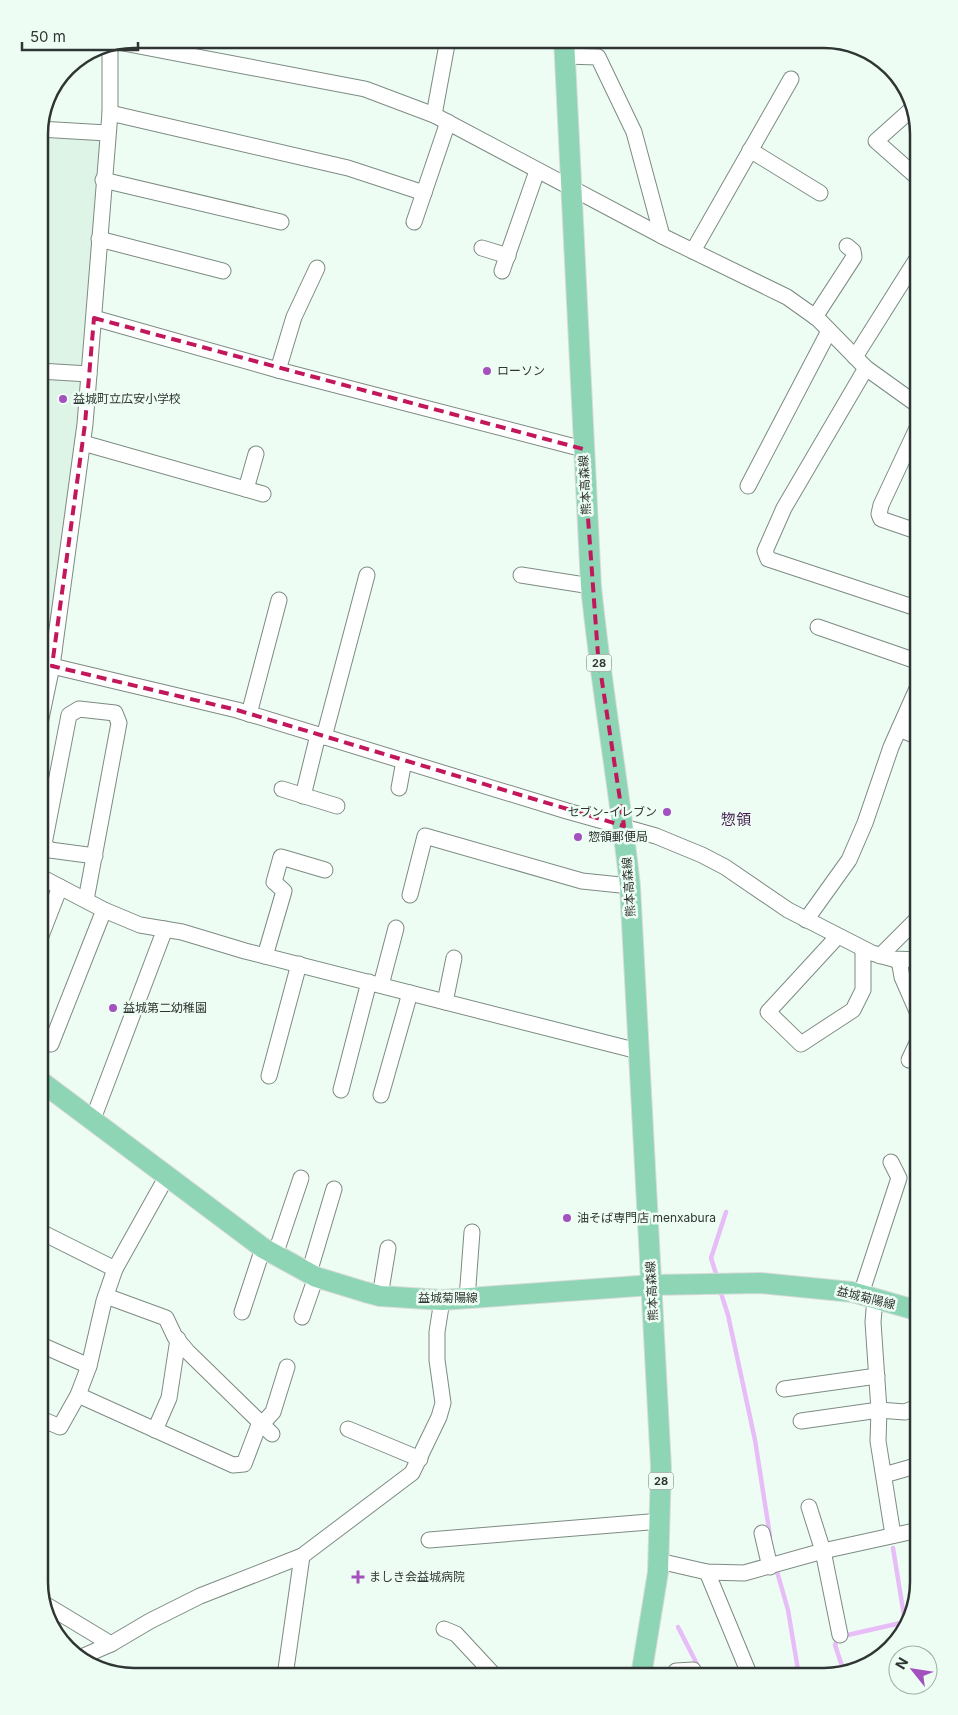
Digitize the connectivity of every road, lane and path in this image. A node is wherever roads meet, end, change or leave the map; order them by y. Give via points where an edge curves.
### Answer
1 (150, 48) edge
2 (446, 48) edge
3 (564, 48) edge
4 (567, 48) edge
5 (110, 51) edge
6 (791, 79) dead end
7 (907, 112) edge
8 (110, 113) junction
9 (434, 114) junction
10 (448, 122) junction
11 (48, 130) edge
12 (107, 133) junction
13 (750, 150) junction
14 (538, 171) junction
15 (910, 171) edge
16 (103, 180) junction
17 (572, 189) junction
18 (424, 193) junction
19 (820, 193) dead end
20 (281, 222) dead end
21 (414, 222) dead end
22 (662, 236) junction
23 (99, 239) junction
24 (847, 246) dead end
25 (482, 248) dead end
26 (693, 251) junction
27 (508, 256) junction
28 (317, 268) dead end
29 (910, 270) edge
30 (223, 271) dead end
31 (502, 271) dead end
32 (815, 317) junction
33 (94, 318) junction
34 (829, 331) junction
35 (855, 357) junction
36 (866, 368) junction
37 (278, 370) junction
38 (48, 372) edge
39 (89, 374) junction
40 (910, 400) edge
41 (83, 443) junction
42 (910, 443) edge
43 (583, 449) junction
44 (256, 454) dead end
45 (748, 486) dead end
46 (246, 489) junction
47 (264, 494) dead end
48 (910, 529) edge
49 (367, 575) dead end
50 (521, 575) dead end
51 (591, 586) junction
52 (278, 600) dead end
53 (910, 606) edge
54 (818, 627) dead end
55 (48, 655) edge
56 (53, 659) junction
57 (910, 659) edge
58 (48, 684) edge
59 (910, 704) edge
60 (249, 714) junction
61 (899, 729) junction
62 (910, 733) edge
63 (321, 736) junction
64 (404, 761) junction
65 (399, 788) dead end
66 (282, 789) dead end
67 (303, 796) junction
68 (337, 806) dead end
69 (48, 823) edge
70 (624, 826) junction
71 (48, 848) edge
72 (94, 856) junction
73 (325, 870) dead end
74 (48, 881) edge
75 (630, 886) junction
76 (60, 887) junction
77 (410, 895) dead end
78 (86, 900) junction
79 (104, 910) junction
80 (48, 918) edge
81 (806, 920) junction
82 (910, 926) edge
83 (165, 928) junction
84 (396, 928) dead end
85 (838, 936) junction
86 (863, 949) junction
87 (265, 956) junction
88 (880, 956) junction
89 (454, 958) dead end
90 (899, 960) junction
91 (910, 960) edge
92 (298, 964) junction
93 (375, 984) junction
94 (410, 993) junction
95 (910, 995) edge
96 (445, 1002) junction
97 (51, 1044) dead end
98 (638, 1051) junction
99 (269, 1076) dead end
100 (48, 1086) edge
101 (341, 1090) dead end
102 (381, 1095) dead end
103 (93, 1119) junction
104 (891, 1162) dead end
105 (168, 1176) junction
106 (301, 1178) dead end
107 (334, 1189) dead end
108 (472, 1232) dead end
109 (48, 1236) edge
110 (388, 1248) dead end
111 (269, 1251) junction
112 (115, 1269) junction
113 (313, 1275) junction
114 (652, 1285) junction
115 (106, 1296) junction
116 (380, 1296) junction
117 (868, 1296) junction
118 (466, 1299) junction
119 (442, 1300) junction
120 (910, 1308) edge
121 (242, 1312) dead end
122 (302, 1317) dead end
123 (178, 1339) junction
124 (48, 1348) edge
125 (89, 1366) junction
126 (287, 1368) dead end
127 (877, 1376) junction
128 (784, 1389) dead end
129 (78, 1395) junction
130 (879, 1410) junction
131 (910, 1410) edge
132 (801, 1421) dead end
133 (48, 1422) edge
134 (265, 1427) junction
135 (156, 1430) junction
136 (348, 1430) dead end
137 (420, 1459) junction
138 (910, 1468) edge
139 (884, 1475) junction
140 (809, 1507) dead end
141 (660, 1521) junction
142 (910, 1532) edge
143 (762, 1533) dead end
144 (893, 1535) junction
145 (429, 1540) dead end
146 (822, 1551) junction
147 (302, 1556) junction
148 (659, 1561) junction
149 (770, 1567) junction
150 (707, 1572) junction
151 (52, 1609) edge
152 (444, 1630) dead end
153 (840, 1635) dead end
154 (111, 1644) junction
155 (88, 1654) edge
156 (287, 1667) edge
157 (486, 1668) edge
158 (643, 1668) edge
159 (747, 1668) edge

1 - 9 street via 366,89
2 - 9 street
3 - 17 main road, 熊本高森線 / 28
4 - 22 street via 598,57 634,132
5 - 8 street
6 - 13 street
7 - 15 street via 876,141
8 - 12 street
8 - 18 street via 348,168
9 - 10 street
10 - 14 street
10 - 18 street
11 - 12 street
12 - 16 street
13 - 19 street
13 - 26 street
14 - 17 street
14 - 27 street
16 - 20 street
16 - 23 street
17 - 22 street
17 - 43 main road, 熊本高森線 / 28
18 - 21 street
22 - 26 street
23 - 30 street
23 - 33 street
24 - 32 street via 854,257
25 - 27 street
26 - 32 street via 788,297
27 - 31 street
28 - 37 street via 294,317
29 - 35 street
32 - 34 street
33 - 37 street
33 - 39 street
34 - 35 street
34 - 45 street
35 - 36 street
36 - 40 street
36 - 53 street via 784,508 765,551 768,559
37 - 43 street
38 - 39 street
39 - 41 street
41 - 46 street
41 - 56 street
42 - 48 street via 880,505 879,514 881,519
43 - 51 main road, 熊本高森線 / 28
44 - 46 street
46 - 47 street
49 - 63 street
50 - 51 street
51 - 70 main road, 熊本高森線 / 28
52 - 60 street
54 - 57 street
55 - 56 street
56 - 58 street
56 - 60 street
59 - 61 street
60 - 63 street
61 - 62 street
61 - 81 street via 850,860
63 - 64 street
63 - 67 street
64 - 65 street
64 - 70 street via 567,812
66 - 67 street
67 - 68 street
69 - 72 street via 69,715 79,709 114,713 119,723
70 - 75 main road, 熊本高森線 / 28
70 - 81 street via 702,855
71 - 72 street
72 - 78 street
73 - 87 street via 281,857 274,882 284,891
74 - 76 street
75 - 77 street via 582,881 425,836
75 - 98 main road, 熊本高森線 / 28
76 - 78 street
76 - 80 street
78 - 79 street
79 - 83 street via 140,925
79 - 97 street
81 - 85 street
82 - 88 street
83 - 87 street
83 - 103 street
84 - 93 street
85 - 86 street
85 - 86 street via 768,1012 801,1044 853,1010 863,990
86 - 88 street
87 - 92 street
88 - 90 street
89 - 96 street
90 - 91 street
90 - 95 street
92 - 93 street
92 - 99 street
93 - 94 street
93 - 101 street
94 - 96 street
94 - 102 street
96 - 98 street
98 - 114 main road, 熊本高森線 / 28
100 - 103 main road, 益城菊陽線
103 - 105 main road, 益城菊陽線
104 - 117 street via 899,1178
105 - 111 main road, 益城菊陽線
105 - 112 street
106 - 111 street
107 - 113 street
108 - 118 street
109 - 112 street
110 - 116 street
111 - 113 main road, 益城菊陽線
111 - 121 street
112 - 115 street
113 - 116 main road, 益城菊陽線
113 - 122 street
114 - 117 main road, 益城菊陽線 via 730,1283 816,1287
114 - 118 main road, 益城菊陽線
114 - 141 main road, 熊本高森線 / 28 via 661,1467
115 - 123 street via 166,1318
115 - 125 street
116 - 119 main road, 益城菊陽線
117 - 120 main road, 益城菊陽線
117 - 127 street
118 - 119 main road, 益城菊陽線
119 - 137 street via 436,1332 443,1403
123 - 134 street
123 - 135 street via 169,1398
124 - 125 street
125 - 129 street
126 - 134 street
127 - 128 street
127 - 130 street
129 - 133 street via 60,1427
129 - 135 street
130 - 131 street
130 - 132 street
130 - 139 street via 878,1441
134 - 135 street via 244,1464 233,1465
136 - 137 street
137 - 147 street via 412,1473
138 - 139 street
139 - 144 street
140 - 146 street
141 - 145 street
141 - 148 main road, 熊本高森線 / 28
142 - 144 street
143 - 149 street
144 - 146 street
146 - 149 street
146 - 153 street
147 - 154 street via 200,1596
147 - 156 street
148 - 150 street
148 - 158 main road, 熊本高森線 / 28
149 - 150 street via 744,1573
150 - 159 street
151 - 154 street
152 - 157 street via 456,1634
154 - 155 street

